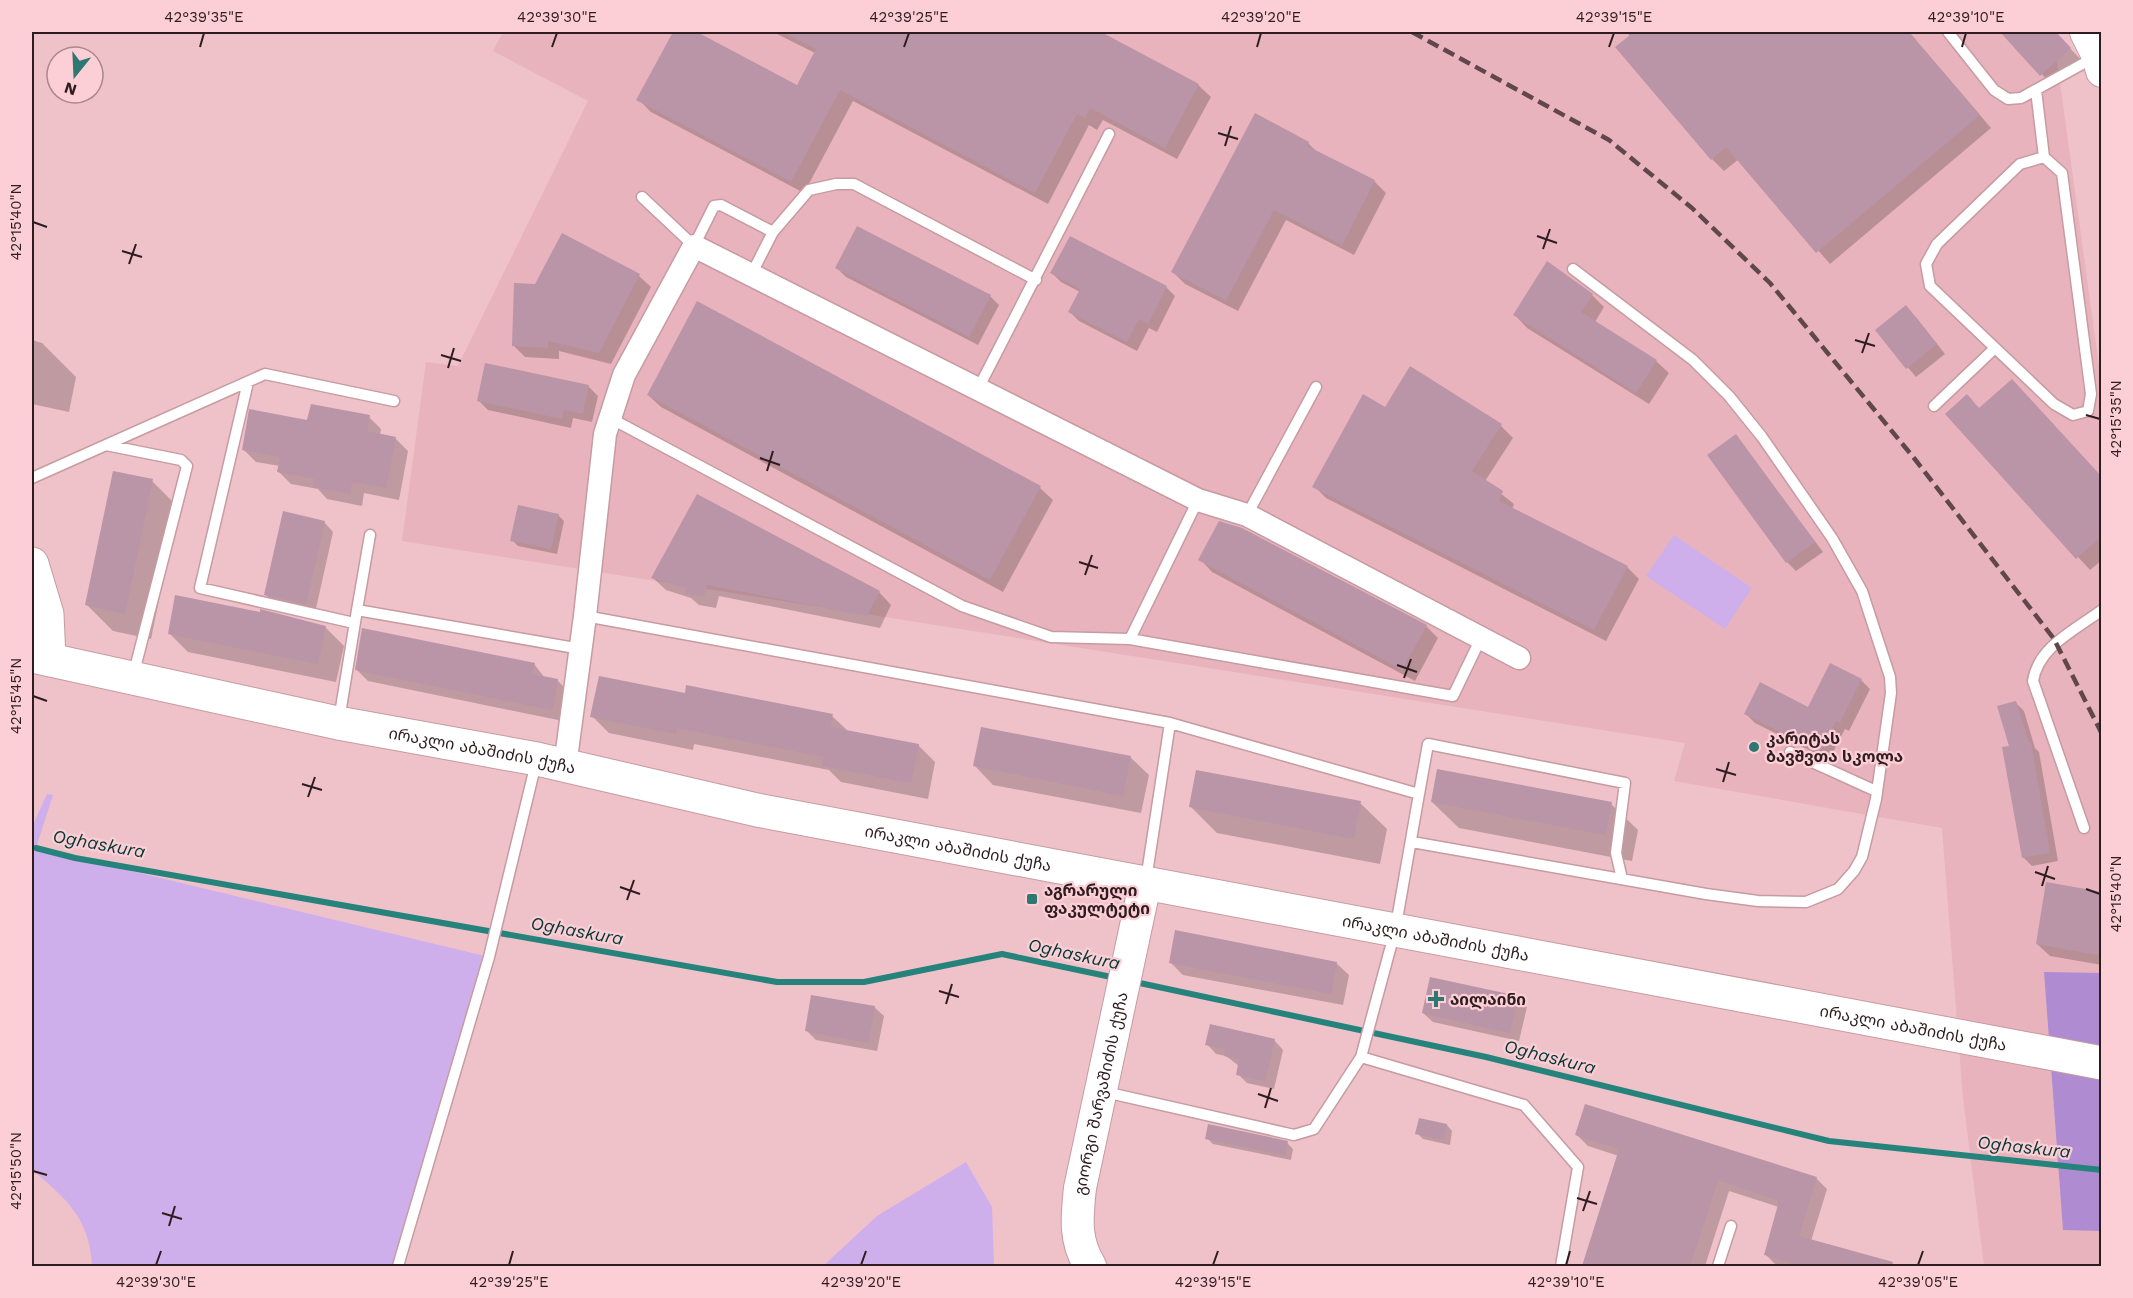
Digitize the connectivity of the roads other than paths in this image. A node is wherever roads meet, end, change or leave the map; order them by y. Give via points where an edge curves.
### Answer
1 (1948, 32) edge
2 (2095, 53) edge
3 (2036, 90) junction
4 (1109, 134) dead end
5 (2044, 157) junction
6 (642, 197) dead end
7 (773, 232) junction
8 (694, 246) junction
9 (1573, 270) dead end
10 (751, 275) junction
11 (1035, 279) junction
12 (1995, 348) junction
13 (248, 382) junction
14 (1316, 387) dead end
15 (978, 389) junction
16 (394, 401) dead end
17 (1934, 406) dead end
18 (610, 418) junction
19 (106, 444) junction
20 (32, 478) edge
21 (1198, 500) junction
22 (1247, 515) junction
23 (370, 535) dead end
24 (32, 564) edge
25 (357, 610) junction
26 (2102, 610) edge
27 (585, 616) junction
28 (354, 623) junction
29 (1481, 638) junction
30 (1130, 639) junction
31 (581, 649) junction
32 (40, 658) edge
33 (1519, 658) dead end
34 (132, 680) junction
35 (338, 723) junction
36 (1170, 723) junction
37 (1790, 752) dead end
38 (551, 763) junction
39 (1876, 791) junction
40 (1419, 794) junction
41 (2084, 828) dead end
42 (1412, 842) junction
43 (1622, 879) junction
44 (1145, 884) junction
45 (1395, 931) junction
46 (1361, 1057) junction
47 (2102, 1063) edge
48 (1101, 1091) junction
49 (1731, 1226) dead end
50 (398, 1266) edge
51 (1089, 1266) edge
52 (1562, 1266) edge
53 (1718, 1266) edge

1 - 3 lane via 1994,90 2008,99 2021,98
2 - 3 lane
3 - 5 lane
4 - 11 lane
5 - 12 lane via 2020,164 1937,244 1926,264 1930,286
5 - 12 lane via 2062,173 2091,394 2088,411 2073,414 2054,404
6 - 8 lane
7 - 8 lane via 721,205 714,206
7 - 10 lane
7 - 11 lane via 809,190 854,184
8 - 10 street
8 - 18 street via 624,375
9 - 39 lane via 1693,360 1730,396 1837,546 1862,591 1890,677
10 - 15 street
11 - 15 lane
12 - 17 lane
13 - 16 lane via 265,374
13 - 19 lane
13 - 28 lane via 200,588
14 - 22 lane
15 - 21 street
18 - 27 street via 599,471
18 - 30 lane via 962,606 1051,637
19 - 20 lane
19 - 34 lane via 181,460 187,466
21 - 22 street
21 - 30 lane
22 - 29 street
23 - 25 lane
24 - 32 main road via 47,614
25 - 28 lane
25 - 31 lane
26 - 41 lane via 2045,652 2036,665 2033,681
27 - 31 street
27 - 36 lane
28 - 35 lane
29 - 30 lane via 1453,696
29 - 33 street
31 - 38 street
32 - 34 main road, ირაკლი აბაშიძის ქუჩა
34 - 35 main road, ირაკლი აბაშიძის ქუჩა
35 - 38 main road, ირაკლი აბაშიძის ქუჩა
36 - 40 lane
36 - 44 lane
37 - 39 lane
38 - 44 main road, ირაკლი აბაშიძის ქუჩა via 757,810
38 - 50 lane via 504,900
39 - 43 lane via 1868,837 1854,871 1838,889 1806,902 1758,901
40 - 42 lane
40 - 43 lane via 1428,744 1625,783 1616,853
42 - 43 lane
42 - 45 lane
44 - 45 main road, ირაკლი აბაშიძის ქუჩა
44 - 48 street, გიორგი შარვაშიძის ქუჩა
45 - 46 lane
45 - 47 main road, ირაკლი აბაშიძის ქუჩა
46 - 48 lane via 1314,1129 1294,1135
46 - 52 lane via 1524,1105 1578,1167
48 - 51 street, გიორგი შარვაშიძის ქუჩა via 1076,1221 1078,1242
49 - 53 lane

